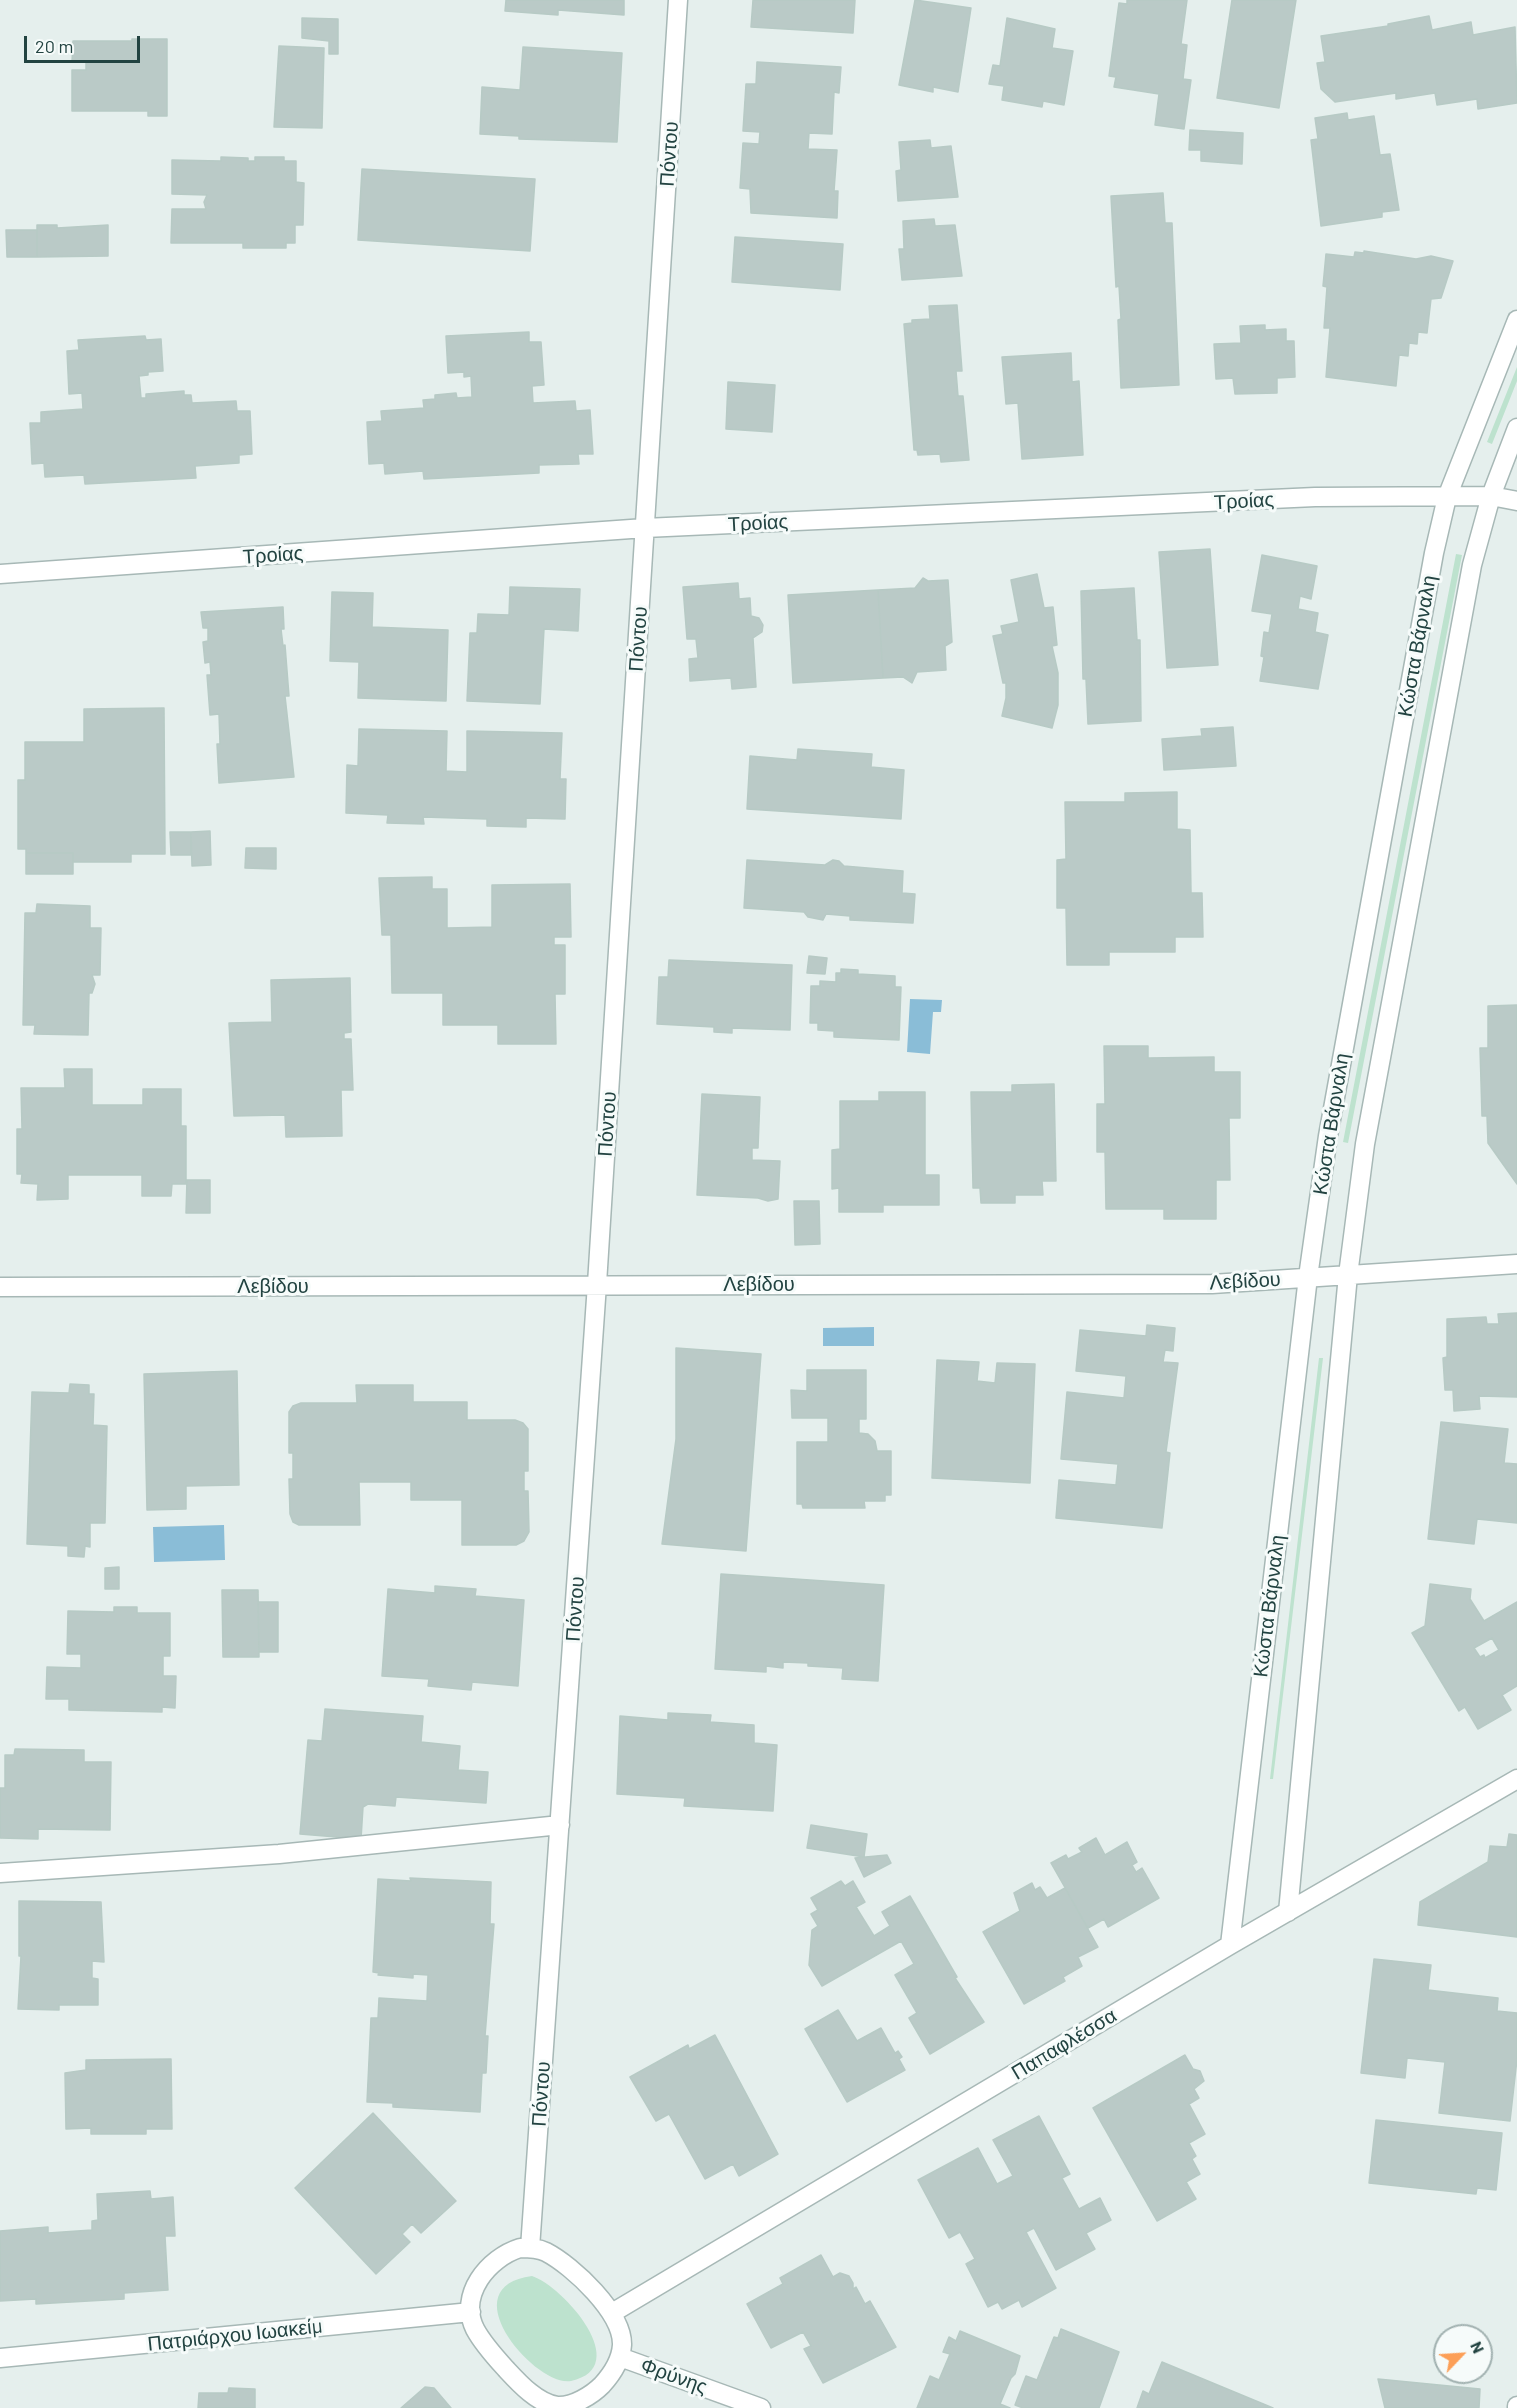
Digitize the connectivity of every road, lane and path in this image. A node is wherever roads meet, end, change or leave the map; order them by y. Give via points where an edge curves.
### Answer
1 (678, 0) edge
2 (1517, 320) edge
3 (1517, 428) edge
4 (1491, 496) junction
5 (1448, 497) junction
6 (1517, 501) edge
7 (645, 528) junction
8 (0, 574) edge
9 (1517, 1264) edge
10 (1348, 1275) junction
11 (1308, 1277) junction
12 (597, 1284) junction
13 (0, 1287) edge
14 (1517, 1779) edge
15 (560, 1825) junction
16 (0, 1873) edge
17 (1288, 1912) junction
18 (1230, 1945) junction
19 (530, 2248) junction
20 (471, 2312) junction
21 (612, 2313) junction
22 (620, 2357) junction
23 (0, 2358) edge
24 (548, 2405) edge
25 (761, 2408) edge

1 - 7 street, Πόντου
2 - 5 street, Κώστα Βάρναλη
3 - 4 street, Κώστα Βάρναλη
4 - 5 street, Τροίας
4 - 6 street, Τροίας
4 - 10 street, Κώστα Βάρναλη via 1472,565 1369,1121
5 - 7 street, Τροίας via 1315,497
5 - 11 street, Κώστα Βάρναλη via 1434,553 1328,1136
7 - 8 street, Τροίας
7 - 12 street, Πόντου
9 - 10 street, Λεβίδου
10 - 11 street, Λεβίδου
10 - 17 street, Κώστα Βάρναλη
11 - 12 street, Λεβίδου via 1212,1284
11 - 18 street, Κώστα Βάρναλη
12 - 13 street, Λεβίδου
12 - 15 street, Πόντου
14 - 17 street, Παπαφλέσσα
15 - 16 street via 279,1854
15 - 19 street, Πόντου
17 - 18 street, Παπαφλέσσα
18 - 21 street, Παπαφλέσσα
19 - 20 street via 510,2251 491,2264 476,2283
19 - 21 street via 557,2259
20 - 23 street, Πατριάρχου Ιωακείμ
20 - 24 street via 475,2328 494,2356 516,2381
21 - 22 street via 620,2331
22 - 24 street via 607,2379 586,2397
22 - 25 street, Φρύνης

